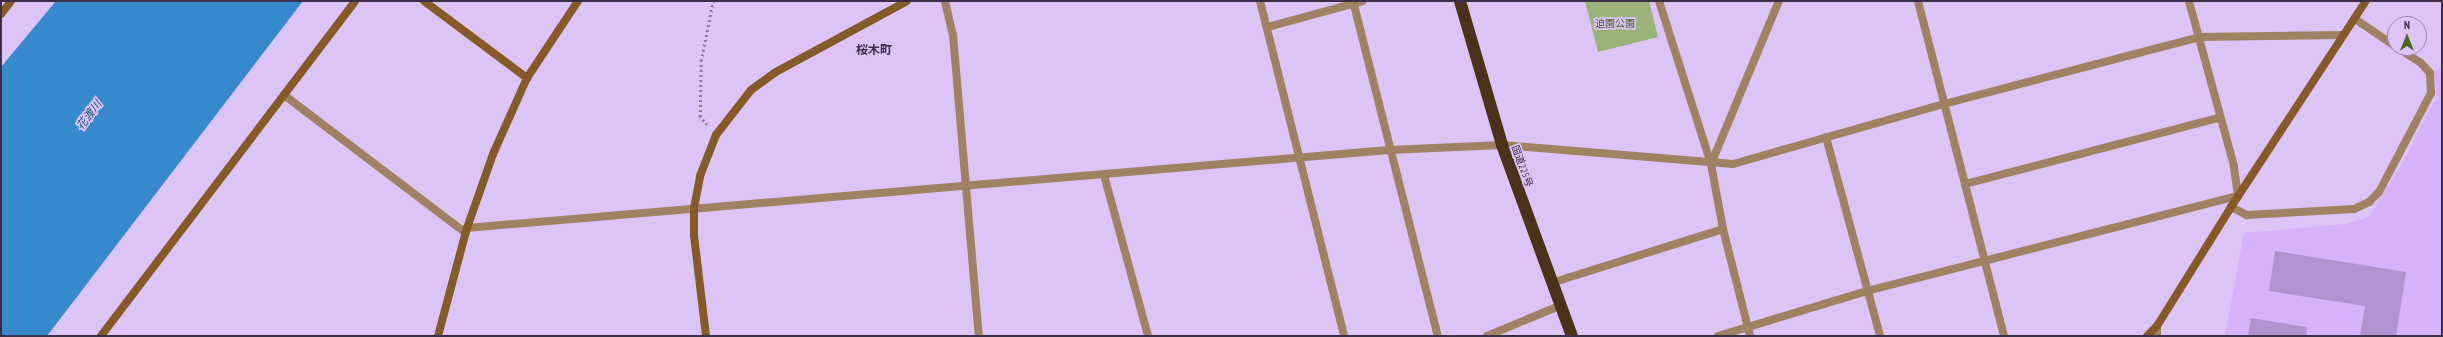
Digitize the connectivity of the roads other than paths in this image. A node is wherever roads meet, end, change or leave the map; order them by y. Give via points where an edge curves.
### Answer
1 (11, 1) edge
2 (355, 1) edge
3 (424, 1) edge
4 (578, 1) edge
5 (907, 1) edge
6 (945, 1) edge
7 (1260, 1) edge
8 (1363, 1) edge
9 (1460, 1) edge
10 (1659, 1) edge
11 (1779, 1) edge
12 (1918, 1) edge
13 (2189, 1) edge
14 (2366, 1) edge
15 (1353, 2) edge
16 (1, 14) edge
17 (2355, 19) junction
18 (1268, 28) junction
19 (2343, 35) junction
20 (2199, 37) junction
21 (2387, 41) edge
22 (2410, 56) edge
23 (527, 78) junction
24 (284, 95) junction
25 (1944, 104) junction
26 (2219, 118) junction
27 (1826, 137) junction
28 (1502, 145) junction
29 (1389, 150) junction
30 (1301, 158) junction
31 (1711, 164) junction
32 (1104, 175) junction
33 (1965, 184) junction
34 (965, 185) junction
35 (2238, 196) junction
36 (2231, 207) junction
37 (694, 208) junction
38 (1723, 229) junction
39 (466, 230) junction
40 (1984, 260) junction
41 (1551, 283) junction
42 (1867, 291) junction
43 (1560, 306) junction
44 (1747, 325) junction
45 (2157, 326) junction
46 (101, 336) edge
47 (438, 336) edge
48 (706, 336) edge
49 (979, 336) edge
50 (1148, 336) edge
51 (1344, 336) edge
52 (1438, 336) edge
53 (1487, 336) edge
54 (1572, 336) edge
55 (1718, 336) edge
56 (1750, 336) edge
57 (1880, 336) edge
58 (2004, 336) edge
59 (2147, 336) edge
60 (2157, 336) edge

1 - 16 street
2 - 24 street
3 - 23 street
4 - 23 street
5 - 37 street via 774,73 751,90 716,135 700,176
6 - 34 street via 953,35
7 - 18 street
8 - 15 street
9 - 28 highway, 国道225号
10 - 31 street
11 - 31 street
12 - 25 street
13 - 20 street
14 - 17 street
15 - 18 street
15 - 29 street
17 - 19 street
17 - 21 street
18 - 30 street
19 - 20 street
19 - 35 street
20 - 25 street
20 - 26 street
22 - 36 street via 2430,73 2431,93 2379,192 2369,202 2354,209 2247,215
23 - 39 street via 493,154
24 - 39 street
24 - 46 street
25 - 27 street
25 - 33 street
26 - 33 street
26 - 35 street via 2234,166
27 - 31 street via 1732,164
27 - 42 street
28 - 29 street
28 - 31 street
28 - 41 highway, 国道225号
29 - 30 street
29 - 52 street
30 - 32 street
30 - 51 street
31 - 38 street
32 - 34 street
32 - 50 street
33 - 40 street
34 - 37 street
34 - 49 street
35 - 36 street
35 - 40 street
36 - 45 street
37 - 39 street
37 - 48 street via 694,234
38 - 41 street
38 - 44 street
39 - 47 street
40 - 42 street
40 - 58 street
41 - 43 highway, 国道225号
42 - 44 street
42 - 57 street
43 - 53 street
43 - 54 highway, 国道225号
44 - 55 street
44 - 56 street
45 - 59 street
45 - 60 street

